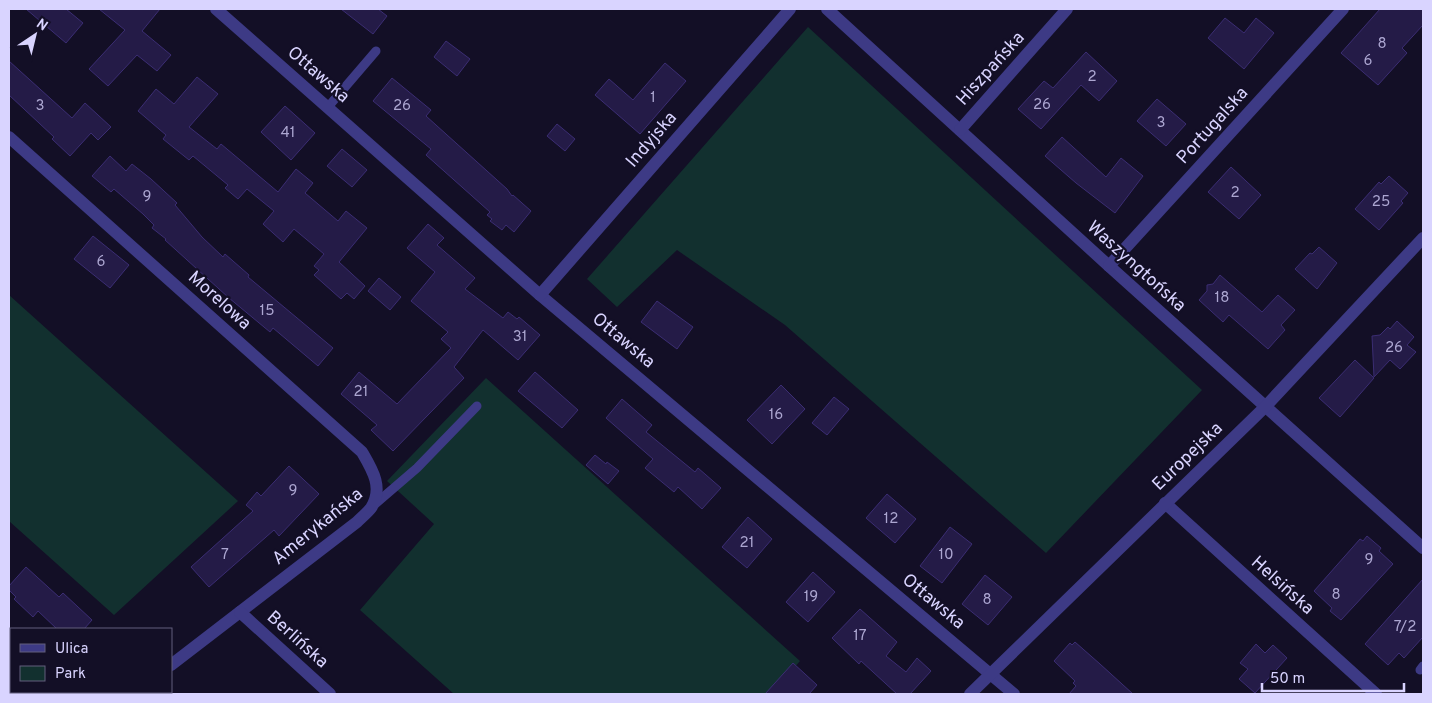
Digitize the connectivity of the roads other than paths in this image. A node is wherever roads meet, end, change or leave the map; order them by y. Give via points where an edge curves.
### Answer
1 (216, 9) edge
2 (790, 9) edge
3 (827, 9) edge
4 (1067, 9) edge
5 (1343, 9) edge
6 (376, 51) dead end
7 (328, 107) junction
8 (960, 130) junction
9 (9, 137) edge
10 (1423, 238) edge
11 (1108, 266) junction
12 (540, 295) junction
13 (477, 406) dead end
14 (1265, 407) junction
15 (1165, 503) junction
16 (372, 507) junction
17 (1423, 548) edge
18 (240, 612) junction
19 (172, 664) edge
20 (991, 674) junction
21 (330, 694) edge
22 (970, 694) edge
23 (1014, 694) edge
24 (1376, 694) edge

1 - 7 street, Ottawska
2 - 12 street, Indyjska
3 - 8 street, Waszyngtońska
4 - 8 street, Hiszpańska
5 - 11 street, Portugalska
6 - 7 lane
7 - 12 street, Ottawska
8 - 11 street, Waszyngtońska
9 - 16 street, Morelowa via 362,452 378,486
10 - 14 street, Europejska
11 - 14 street, Waszyngtońska
12 - 20 street, Ottawska
13 - 16 lane, Amerykańska via 417,468
14 - 15 street, Europejska
14 - 17 street, Waszyngtońska
15 - 20 street, Europejska
15 - 24 street, Helsińska
16 - 18 street, Amerykańska
18 - 19 street, Amerykańska
18 - 21 street, Berlińska
20 - 22 street, Europejska
20 - 23 street, Ottawska

